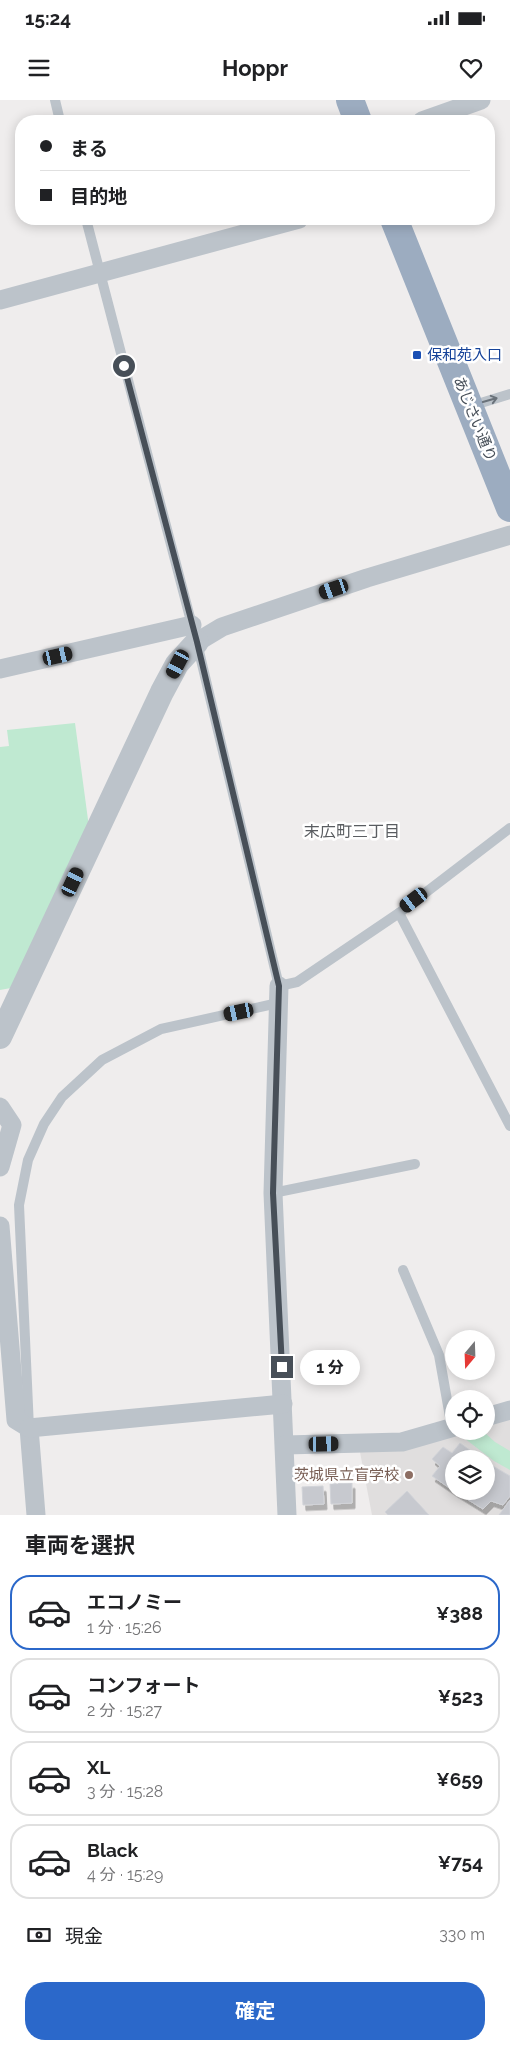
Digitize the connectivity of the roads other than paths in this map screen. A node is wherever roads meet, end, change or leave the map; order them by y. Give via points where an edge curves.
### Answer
1 (55, 100) edge
2 (350, 100) edge
3 (481, 100) edge
4 (59, 115) edge
5 (356, 115) edge
6 (439, 115) edge
7 (88, 225) edge
8 (276, 225) edge
9 (396, 225) edge
10 (100, 274) junction
11 (0, 300) edge
12 (510, 394) edge
13 (470, 406) junction
14 (510, 508) edge
15 (510, 535) edge
16 (194, 634) junction
17 (0, 669) edge
18 (510, 828) edge
19 (398, 913) junction
20 (278, 995) junction
21 (0, 1038) edge
22 (0, 1107) edge
23 (510, 1126) edge
24 (415, 1164) dead end
25 (0, 1167) edge
26 (273, 1193) junction
27 (0, 1226) edge
28 (403, 1270) dead end
29 (446, 1390) edge
30 (283, 1404) junction
31 (510, 1410) edge
32 (495, 1414) edge
33 (29, 1428) junction
34 (445, 1430) edge
35 (285, 1445) junction
36 (36, 1515) edge
37 (287, 1515) edge

1 - 4 lane
2 - 5 highway
3 - 6 street
7 - 10 lane
8 - 10 street
9 - 13 highway, あじさい通り
10 - 11 street
10 - 16 lane
13 -> 12 lane
13 - 14 highway, あじさい通り
15 - 16 street
16 - 17 street
16 - 20 lane
16 - 21 street via 162,692
18 - 19 lane
19 - 20 lane
19 - 23 lane
20 - 26 street
20 - 33 lane via 161,1029 102,1060 62,1097 44,1124 28,1160 19,1205
22 - 25 street via 12,1125
24 - 26 lane
26 - 30 street
27 - 33 street via 16,1420
28 - 29 lane via 439,1355
30 - 33 street
30 - 35 street
31 - 32 street
33 - 36 street
34 - 35 street via 402,1442
35 - 37 street

